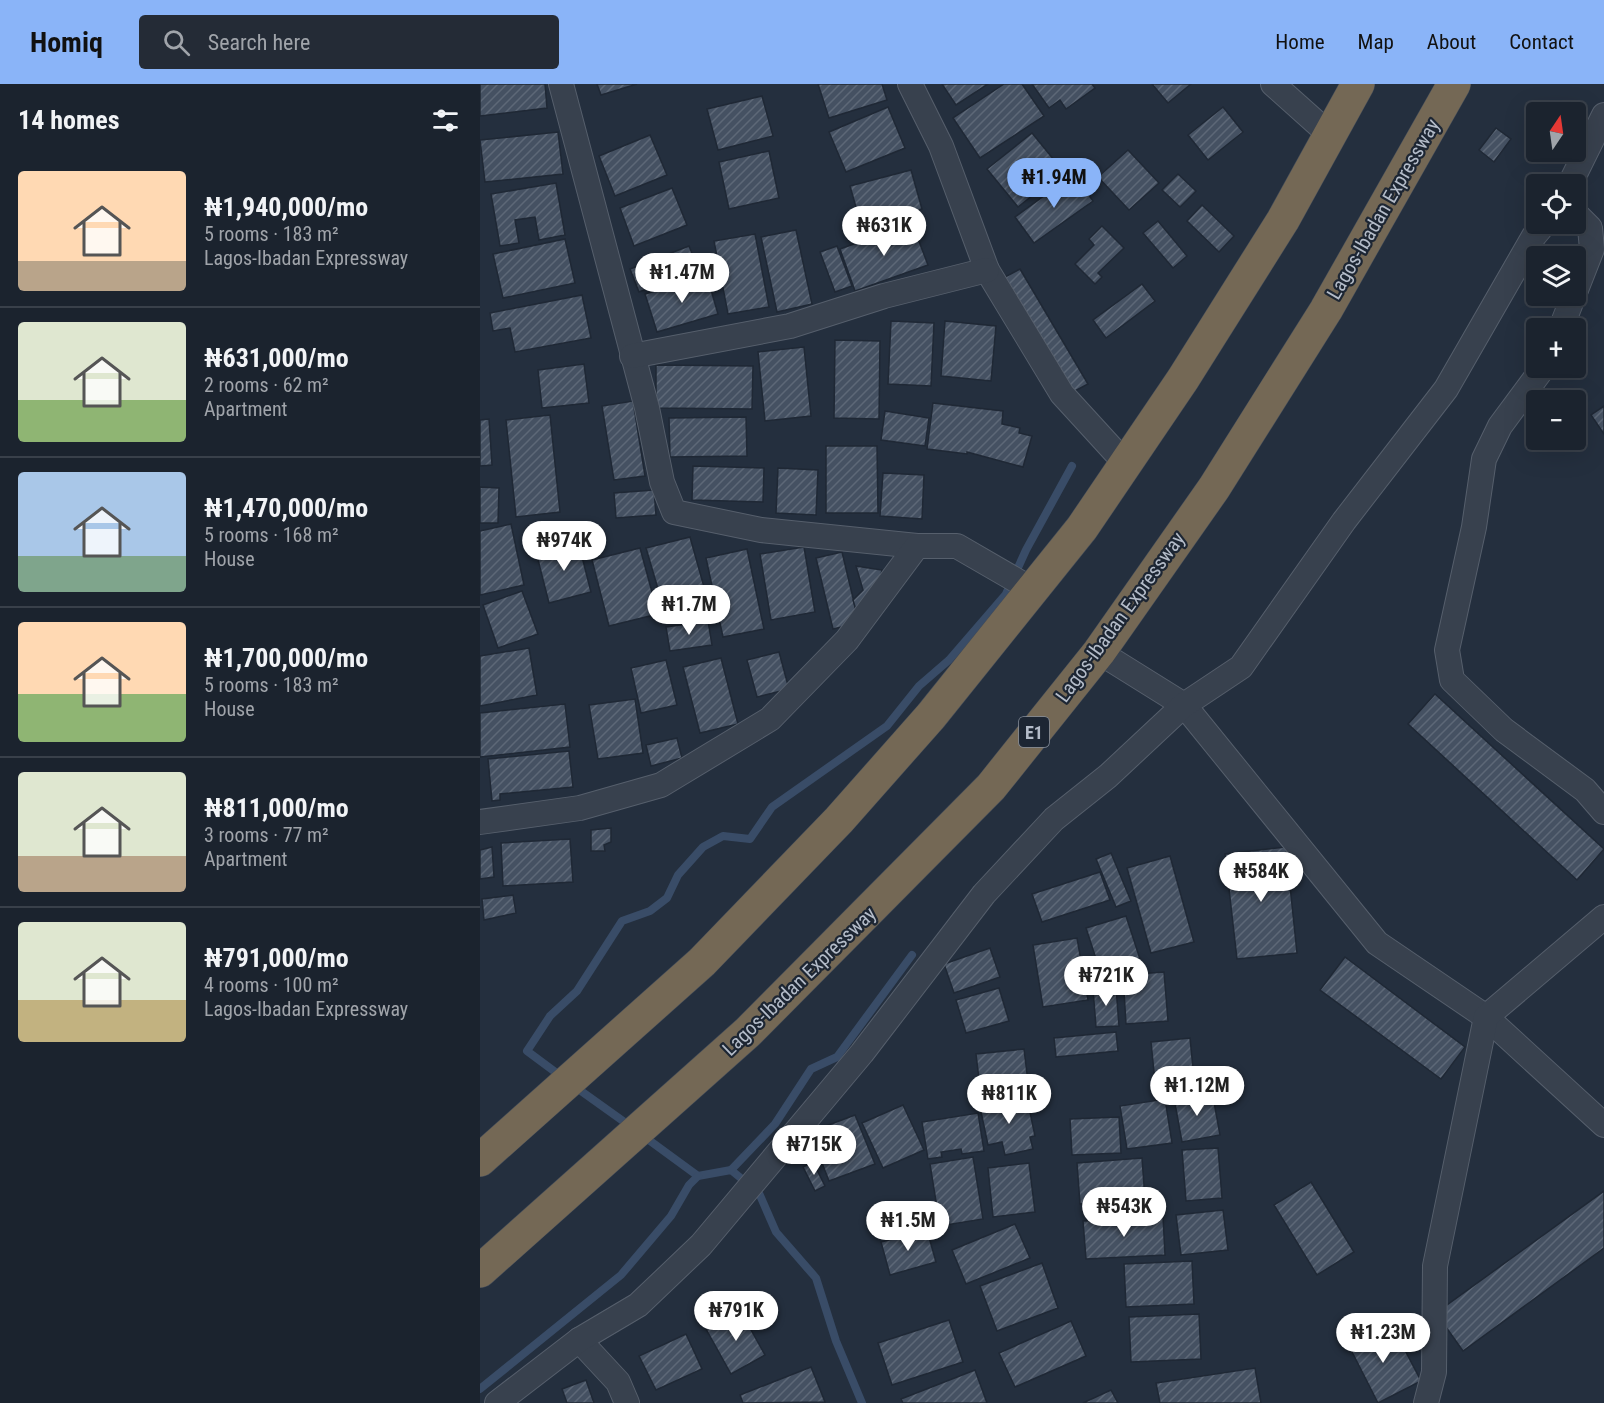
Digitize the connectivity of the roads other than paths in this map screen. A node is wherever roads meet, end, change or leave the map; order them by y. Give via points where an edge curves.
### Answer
1 (561, 84) edge
2 (910, 84) edge
3 (1273, 84) edge
4 (1359, 84) edge
5 (1454, 84) edge
6 (1604, 115) edge
7 (1330, 135) junction
8 (1575, 174) edge
9 (1586, 224) edge
10 (1536, 234) edge
11 (987, 270) junction
12 (1565, 318) edge
13 (632, 356) junction
14 (1536, 378) edge
15 (1126, 464) junction
16 (917, 546) junction
17 (1033, 590) junction
18 (1099, 652) junction
19 (1184, 705) junction
20 (1604, 812) edge
21 (480, 822) edge
22 (1604, 916) edge
23 (1485, 1017) junction
24 (1604, 1125) edge
25 (480, 1160) edge
26 (480, 1271) edge
27 (579, 1340) junction
28 (497, 1403) edge
29 (627, 1403) edge
30 (1426, 1403) edge

1 - 13 street
2 - 11 street via 941,146
3 - 7 street
4 - 7 highway
5 - 18 highway, Lagos-Ibadan Expressway / E1 via 1307,339 1214,488
6 - 8 street
7 - 15 highway via 1277,230
9 - 12 street via 1592,249
10 - 19 street via 1446,389 1344,521 1241,667
11 - 13 street via 884,296 790,326
11 - 15 street via 1062,394
13 - 16 street via 662,482 674,512 761,530
14 - 20 street via 1500,426 1484,459 1474,527 1447,650 1452,680 1504,730 1585,790
15 - 17 highway
16 - 17 street via 957,546
16 - 21 street via 847,640 770,719 661,785 580,808
17 - 25 highway via 931,716 839,820 702,962
18 - 19 street
18 - 26 highway, Lagos-Ibadan Expressway / E1 via 991,787 881,901 748,1032
19 - 23 street via 1377,943
19 - 27 street via 1108,776 1054,819 984,894 862,1053 701,1245 638,1305
22 - 23 street
23 - 24 street
23 - 30 street via 1435,1266 1434,1372
27 - 28 street
27 - 29 street via 618,1382

